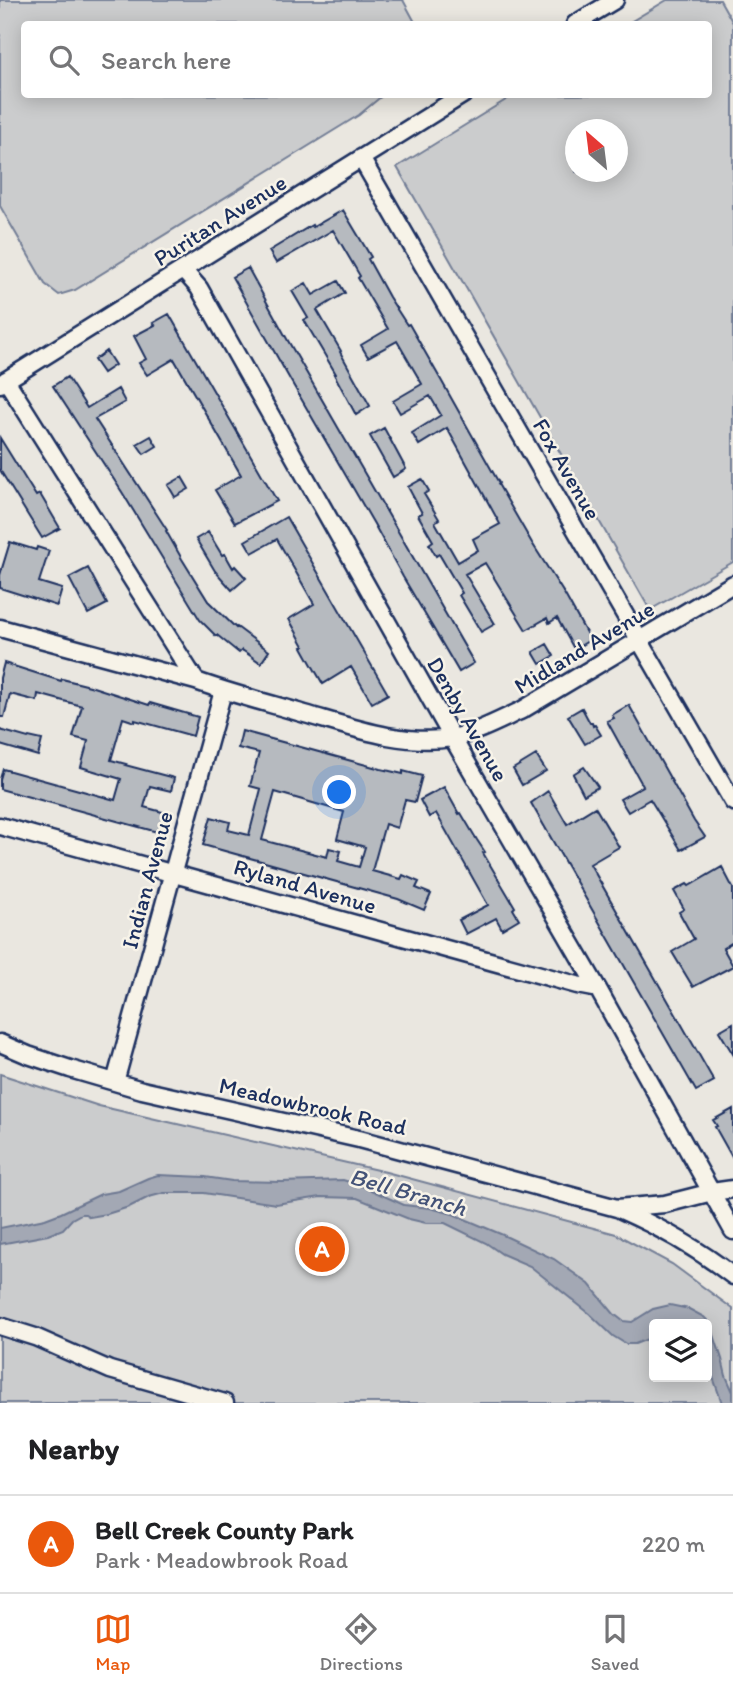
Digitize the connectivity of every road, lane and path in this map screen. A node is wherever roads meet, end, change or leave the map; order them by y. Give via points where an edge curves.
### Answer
1 (615, 0) edge
2 (580, 21) edge
3 (458, 98) edge
4 (362, 158) junction
5 (183, 270) junction
6 (3, 382) edge
7 (733, 584) edge
8 (0, 628) edge
9 (639, 641) junction
10 (197, 681) junction
11 (223, 691) junction
12 (452, 737) junction
13 (733, 802) edge
14 (0, 826) edge
15 (173, 873) junction
16 (598, 989) junction
17 (0, 1043) edge
18 (115, 1082) junction
19 (733, 1189) edge
20 (712, 1192) junction
21 (617, 1208) junction
22 (733, 1231) edge
23 (733, 1276) edge
24 (0, 1326) edge
25 (225, 1403) edge

1 - 2 street
3 - 4 street, Puritan Avenue
4 - 5 street, Puritan Avenue
4 - 9 street, Fox Avenue
5 - 6 street, Puritan Avenue
5 - 12 street, Denby Avenue via 199,288
6 - 10 street
7 - 9 street, Midland Avenue
8 - 10 street, Midland Avenue
9 - 12 street, Midland Avenue via 522,710
9 - 13 street, Fox Avenue
10 - 11 street, Midland Avenue
11 - 12 street, Midland Avenue via 382,735
11 - 15 street, Indian Avenue
12 - 16 street, Denby Avenue
14 - 15 street, Ryland Avenue
15 - 16 street, Ryland Avenue
15 - 18 street, Indian Avenue
16 - 20 street, Denby Avenue
17 - 18 street, Meadowbrook Road
18 - 21 street, Meadowbrook Road via 359,1139
19 - 20 street, Meadowbrook Road
20 - 21 street, Meadowbrook Road via 665,1204
20 - 22 street
21 - 23 street, Meadowbrook Road via 695,1247
24 - 25 street via 110,1370

